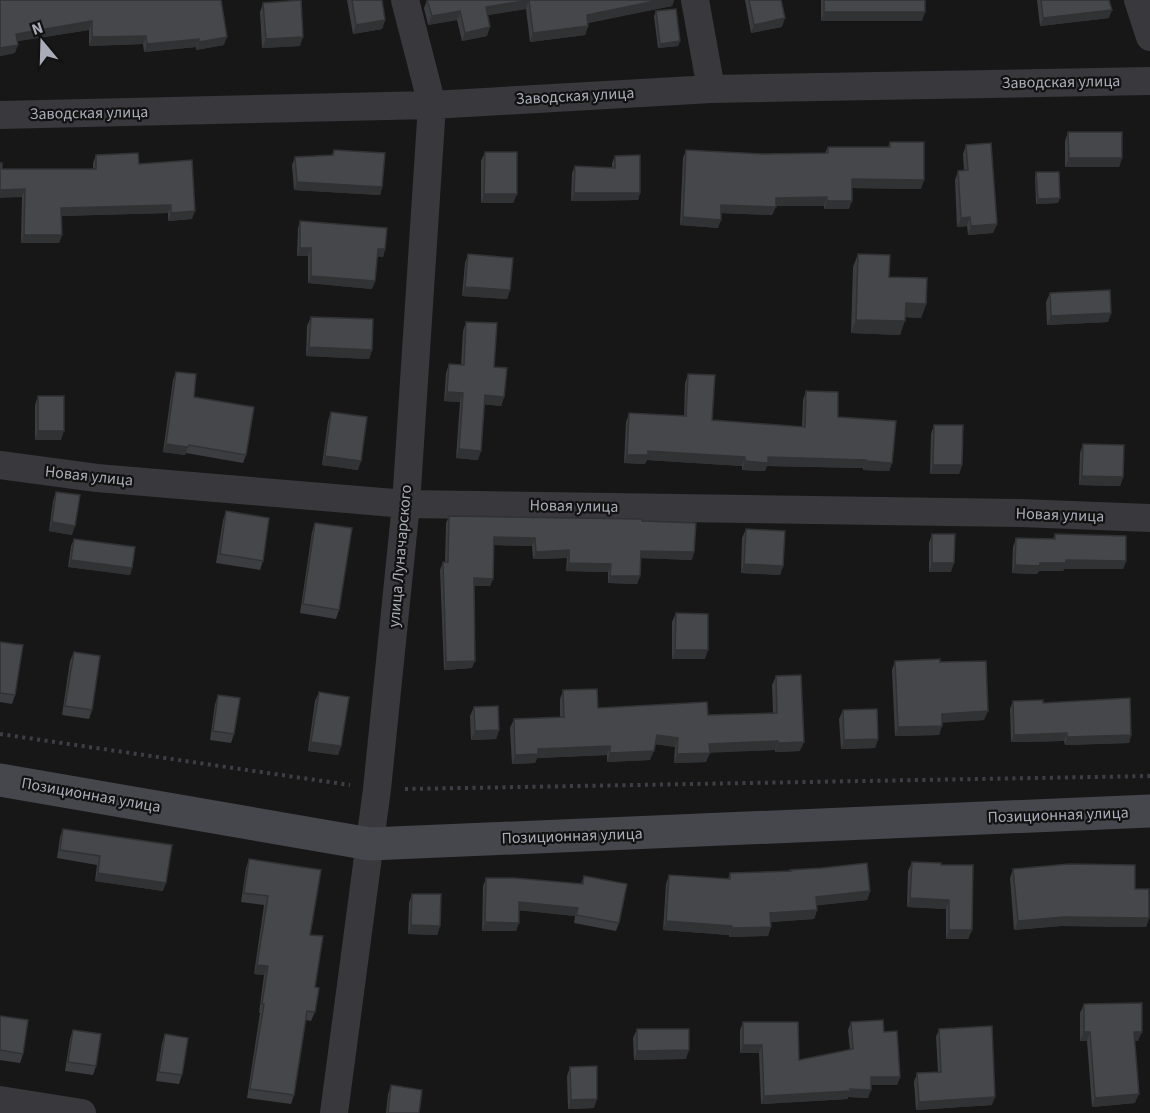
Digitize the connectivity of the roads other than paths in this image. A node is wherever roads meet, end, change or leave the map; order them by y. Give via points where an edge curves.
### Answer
1 (405, 0) edge
2 (695, 0) edge
3 (1138, 0) edge
4 (1150, 37) edge
5 (1150, 81) edge
6 (711, 89) junction
7 (432, 105) junction
8 (0, 115) edge
9 (0, 465) edge
10 (405, 504) junction
11 (1150, 518) edge
12 (0, 780) edge
13 (1150, 811) edge
14 (370, 844) junction
15 (0, 1100) edge
16 (82, 1113) edge
17 (334, 1113) edge

1 - 7 street, улица Луначарского
2 - 6 street
3 - 4 street
5 - 6 street, Заводская улица
6 - 7 street, Заводская улица
7 - 8 street, Заводская улица
7 - 10 street, улица Луначарского
9 - 10 street, Новая улица via 97,478
10 - 11 street, Новая улица
10 - 14 street, улица Луначарского
12 - 14 street, Позиционная улица
13 - 14 street, Позиционная улица
14 - 17 street, улица Луначарского
15 - 16 street

